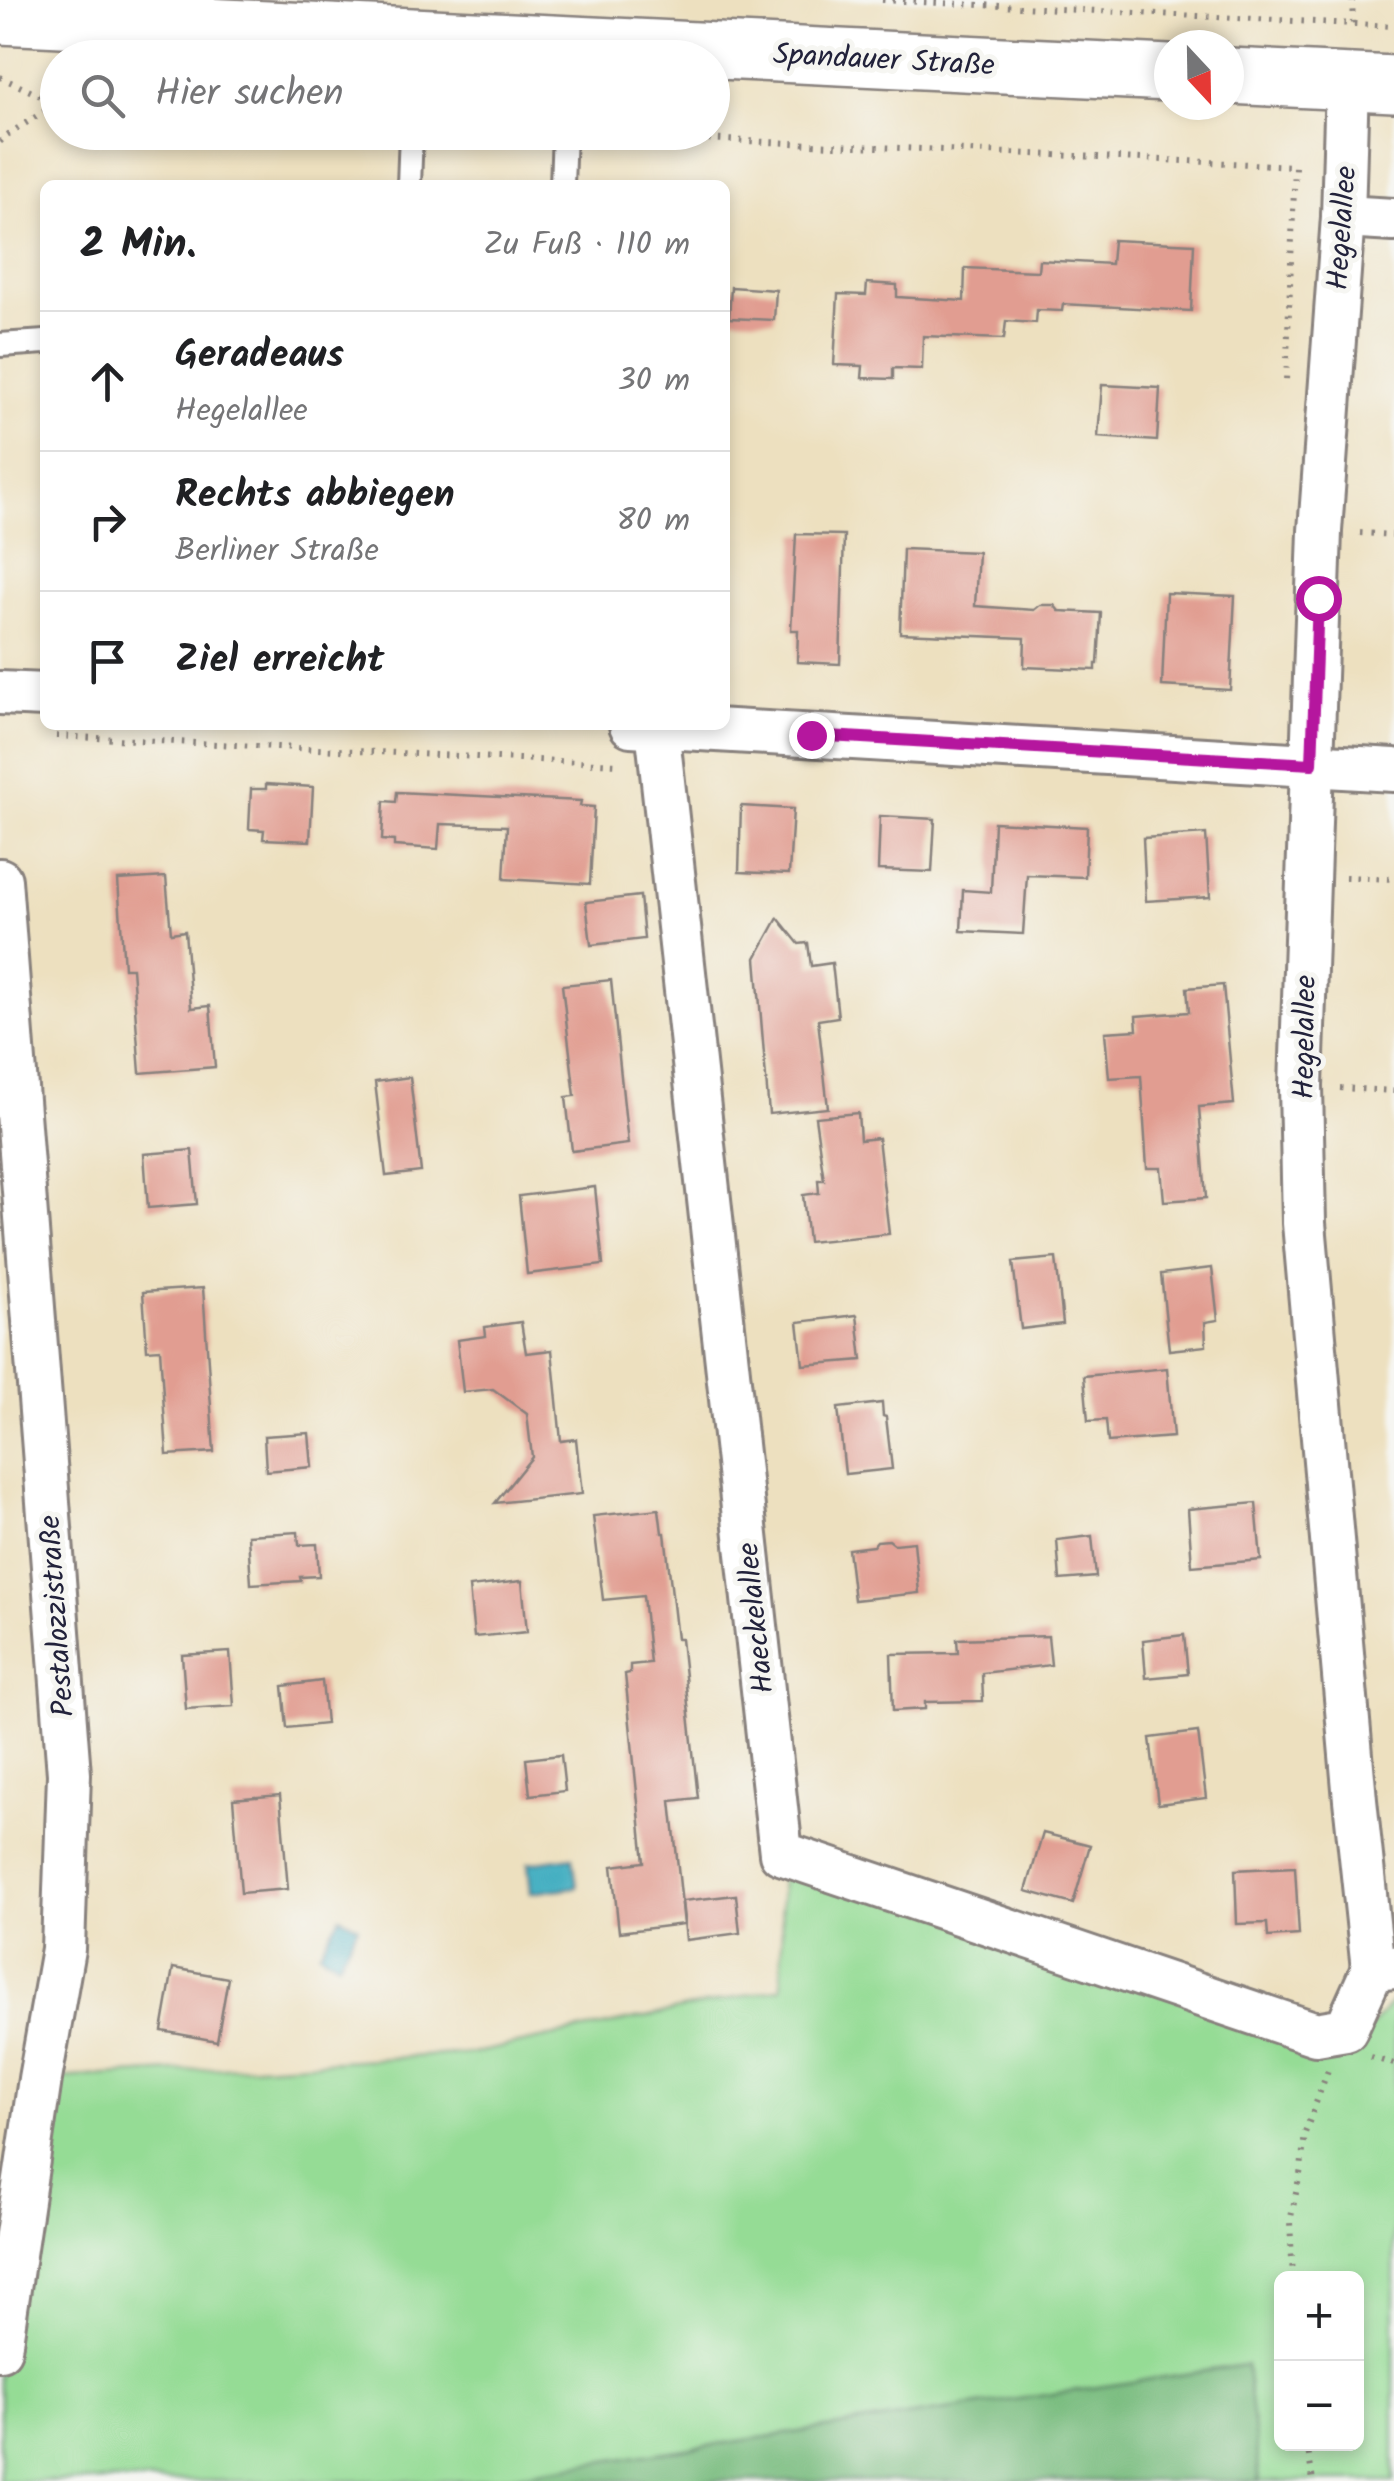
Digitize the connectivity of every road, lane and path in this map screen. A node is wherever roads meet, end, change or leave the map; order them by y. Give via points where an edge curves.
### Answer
1 (882, 0) edge
2 (1352, 0) edge
3 (0, 16) edge
4 (1353, 24) junction
5 (1394, 26) edge
6 (322, 40) edge
7 (730, 56) edge
8 (1154, 72) edge
9 (0, 77) edge
10 (1244, 77) edge
11 (1371, 83) edge
12 (40, 96) edge
13 (40, 115) edge
14 (730, 140) edge
15 (0, 142) edge
16 (410, 150) edge
17 (563, 150) edge
18 (1295, 166) dead end
19 (409, 180) edge
20 (562, 180) edge
21 (1343, 218) junction
22 (1394, 220) edge
23 (40, 342) edge
24 (0, 346) edge
25 (0, 693) edge
26 (40, 714) edge
27 (421, 730) edge
28 (648, 739) edge
29 (1312, 764) junction
30 (1394, 770) edge
31 (0, 880) edge
32 (1301, 1086) junction
33 (1394, 1091) edge
34 (1383, 1968) edge
35 (1346, 2029) junction
36 (1293, 2271) edge
37 (0, 2349) edge
38 (1308, 2451) edge
39 (1313, 2481) edge

1 - 4 path
2 - 4 path
3 - 6 main road, Spandauer Straße
4 - 5 path
7 - 8 main road, Spandauer Straße
9 - 12 path
10 - 11 main road
11 - 21 street, Hegelallee
13 - 15 path
14 - 18 path
16 - 19 lane
17 - 20 lane
21 - 22 street
21 - 29 street, Hegelallee via 1322,480
23 - 24 lane
25 - 26 street
27 - 28 path
28 - 29 street
28 - 35 street, Haeckelallee via 781,1853 1316,2034
29 - 30 street
29 - 32 street, Hegelallee
31 - 37 street, Pestalozzistraße via 68,1774 63,1949
32 - 33 path
32 - 34 street, Hegelallee via 1306,1242 1354,1800
34 - 35 street
35 - 36 path via 1305,2133 1290,2222
38 - 39 path

